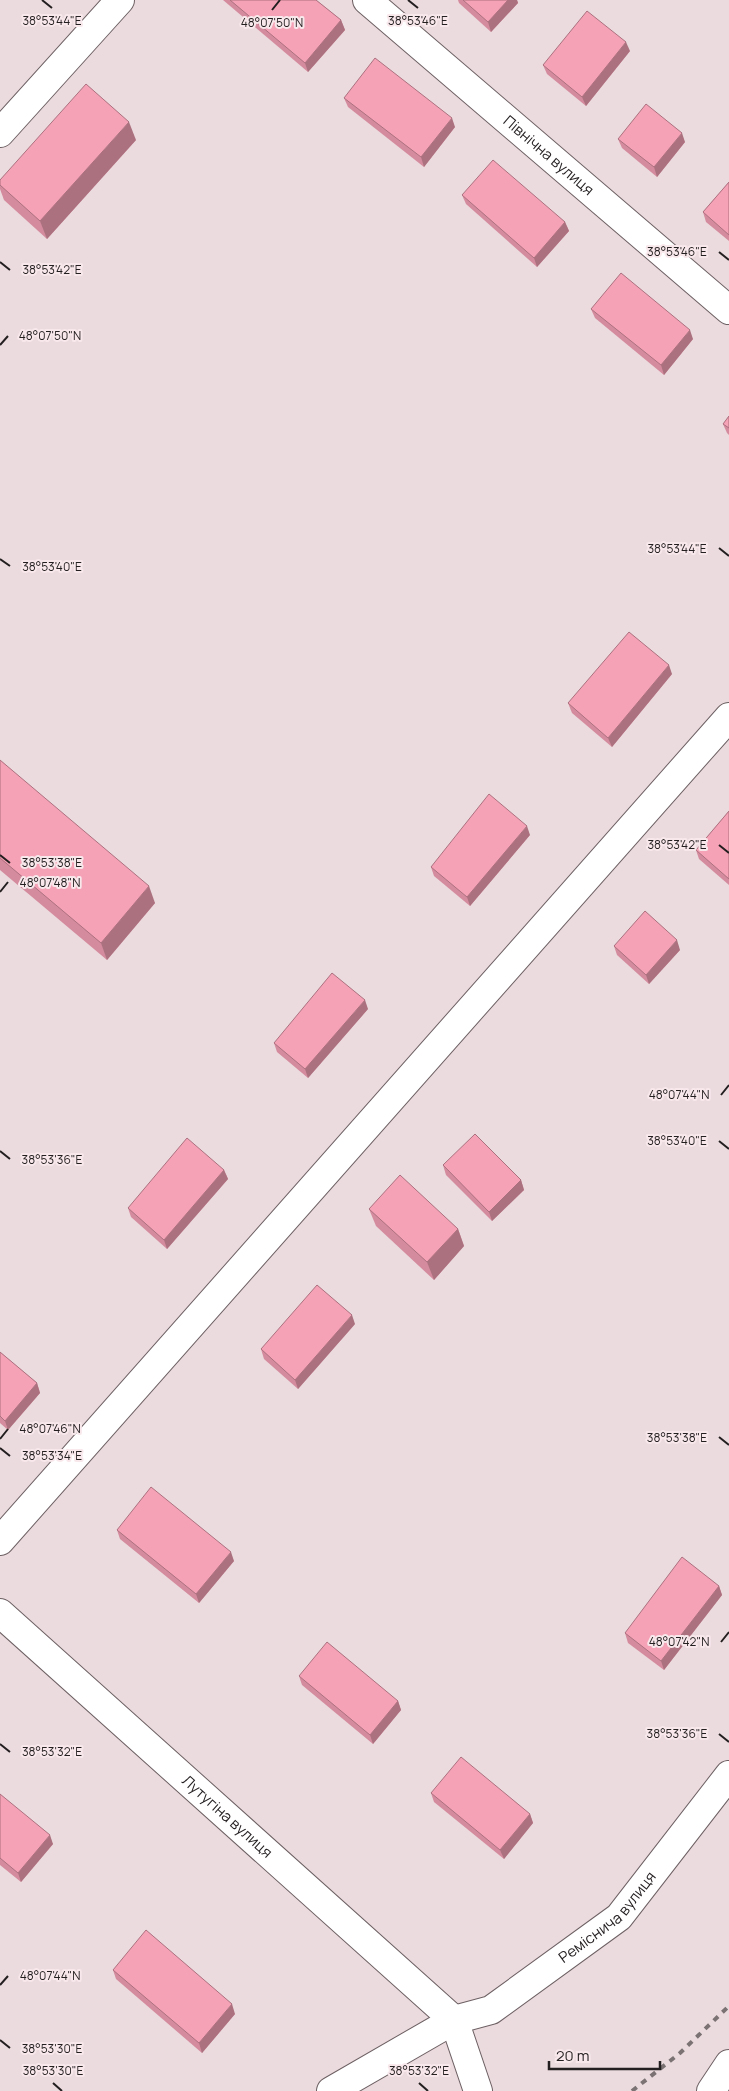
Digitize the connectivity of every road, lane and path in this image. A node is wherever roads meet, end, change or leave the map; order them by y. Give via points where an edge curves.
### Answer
1 (120, 0) edge
2 (367, 0) edge
3 (0, 133) edge
4 (729, 310) edge
5 (729, 717) edge
6 (0, 1541) edge
7 (0, 1613) edge
8 (729, 1775) edge
9 (454, 2020) junction
10 (729, 2064) edge
11 (331, 2091) edge
12 (478, 2091) edge
13 (712, 2091) edge

1 - 3 street
2 - 4 street, Північна вулиця
5 - 6 street
7 - 9 street, Лутугіна вулиця
8 - 9 street, Реміснича вулиця via 619,1917 491,2010
9 - 11 street, Реміснича вулиця
9 - 12 street
10 - 13 street

